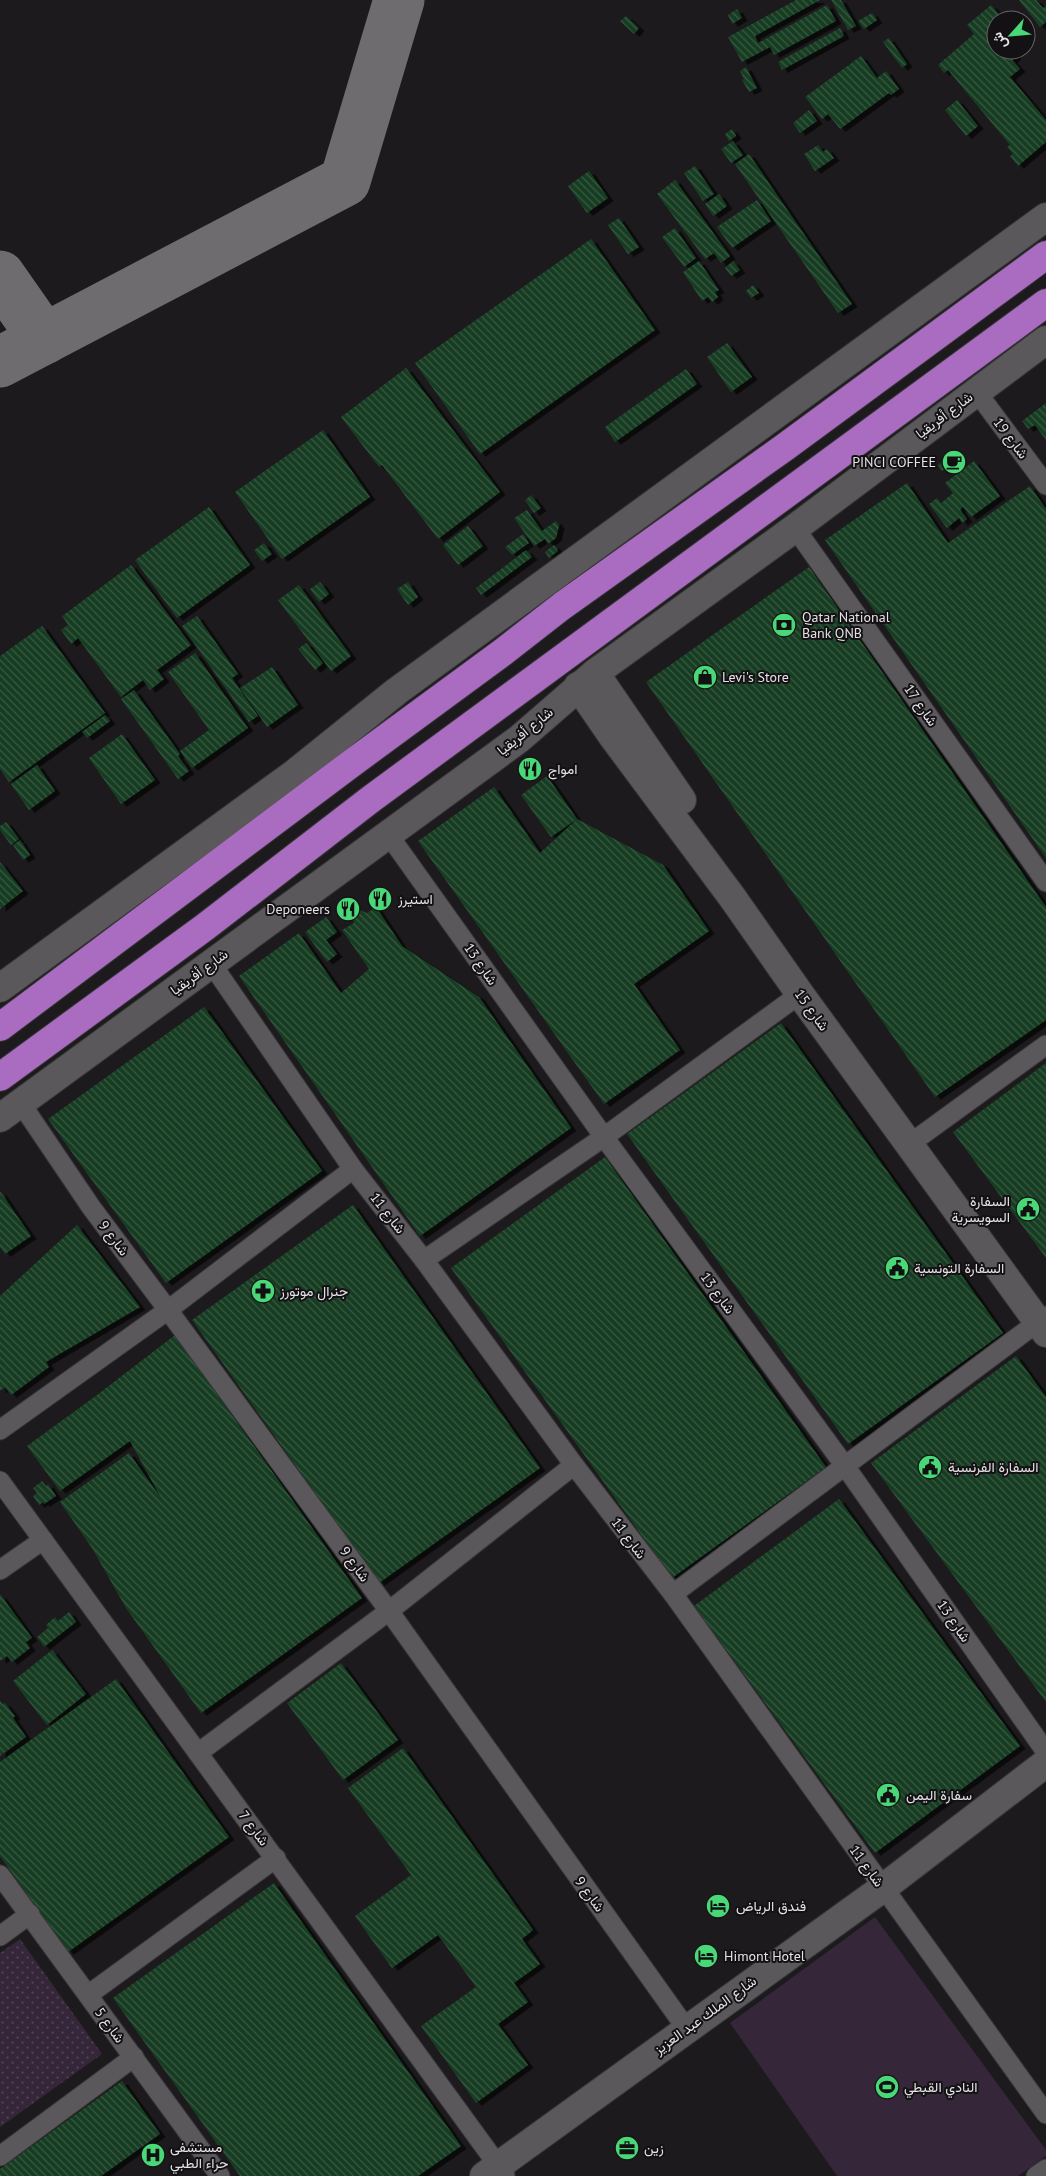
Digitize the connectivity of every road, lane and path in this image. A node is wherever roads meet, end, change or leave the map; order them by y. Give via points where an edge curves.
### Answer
1 (1046, 217) edge
2 (1046, 255) edge
3 (1046, 303) edge
4 (1046, 340) edge
5 (976, 391) junction
6 (1046, 485) edge
7 (796, 528) junction
8 (562, 606) junction
9 (590, 638) junction
10 (503, 652) junction
11 (587, 680) junction
12 (528, 685) junction
13 (388, 834) junction
14 (1046, 882) edge
15 (211, 963) junction
16 (0, 988) edge
17 (800, 994) junction
18 (0, 1027) edge
19 (1046, 1045) edge
20 (0, 1077) edge
21 (10, 1110) edge
22 (922, 1135) junction
23 (604, 1137) junction
24 (353, 1169) junction
25 (424, 1260) junction
26 (168, 1310) junction
27 (1044, 1319) edge
28 (0, 1430) edge
29 (574, 1465) junction
30 (845, 1466) junction
31 (0, 1481) edge
32 (43, 1540) junction
33 (0, 1570) edge
34 (673, 1594) junction
35 (388, 1611) junction
36 (1046, 1752) edge
37 (198, 1753) junction
38 (1046, 1763) edge
39 (276, 1858) junction
40 (0, 1875) edge
41 (883, 1888) junction
42 (30, 1914) junction
43 (0, 1936) edge
44 (88, 1995) junction
45 (686, 2028) junction
46 (134, 2057) junction
47 (1046, 2114) edge
48 (0, 2156) edge
49 (1046, 2169) edge
50 (496, 2172) edge
51 (220, 2176) edge
52 (1036, 2176) edge

1 - 16 street via 397,691 295,773
2 - 8 highway
3 - 9 highway, شارع أفريقيا
4 - 5 street, شارع أفريقيا
5 - 6 street, شارع 19
5 - 7 street, شارع أفريقيا
7 - 11 street, شارع أفريقيا
7 - 14 street, شارع 17
8 - 9 highway via 573,631
8 - 10 highway
9 - 12 highway, شارع أفريقيا
10 - 12 highway via 521,653 528,659 532,677
10 - 18 highway
11 - 13 street, شارع أفريقيا via 519,739
11 - 17 street, شارع 15 via 613,737
11 - 22 street, شارع 15
12 - 20 highway, شارع أفريقيا
13 - 15 street, شارع أفريقيا
13 - 23 street, شارع 13
15 - 21 street, شارع أفريقيا
15 - 24 street, شارع 11
17 - 23 street
17 - 27 street, شارع 15
19 - 22 street
21 - 26 street, شارع 9 via 91,1207
22 - 27 street, شارع 15
23 - 25 street
23 - 30 street, شارع 13
24 - 25 street, شارع 11
24 - 26 street
25 - 29 street, شارع 11
26 - 28 street
26 - 35 street, شارع 9
27 - 30 street
29 - 34 street, شارع 11
29 - 35 street
30 - 34 street
30 - 36 street, شارع 13
31 - 32 street, شارع 7
32 - 33 street
32 - 37 street, شارع 7
34 - 41 street, شارع 11
35 - 37 street
35 - 45 street, شارع 9
37 - 39 street, شارع 7
38 - 41 street, شارع الملك عبد العزيز
39 - 44 street
39 - 50 street, شارع 7
40 - 42 street, شارع 5
41 - 45 street, شارع الملك عبد العزيز
41 - 47 street, شارع 11
42 - 43 street
42 - 44 street, شارع 5
44 - 46 street, شارع 5
45 - 50 street, شارع الملك عبد العزيز
46 - 48 street
46 - 51 street, شارع 5
49 - 52 street

